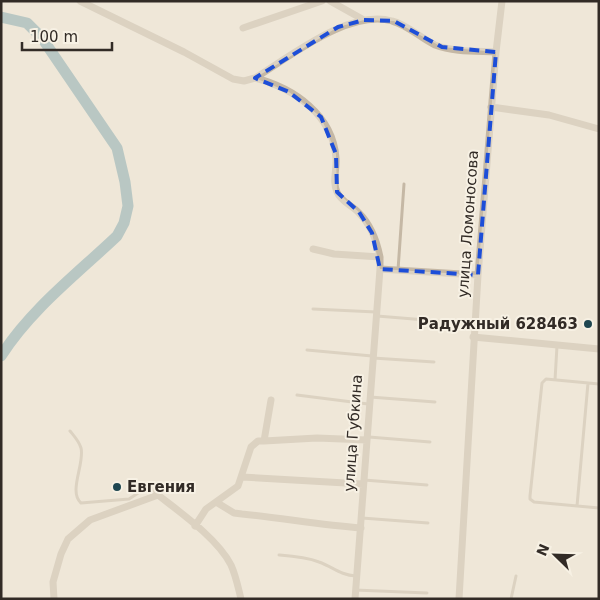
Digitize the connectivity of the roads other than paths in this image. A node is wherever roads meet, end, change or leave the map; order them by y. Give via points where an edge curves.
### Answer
1 (80, 1) edge
2 (322, 1) edge
3 (330, 1) edge
4 (502, 1) edge
5 (364, 20) junction
6 (243, 28) dead end
7 (496, 52) junction
8 (255, 78) junction
9 (491, 107) junction
10 (599, 129) edge
11 (404, 184) dead end
12 (313, 249) dead end
13 (380, 257) junction
14 (380, 269) junction
15 (398, 270) junction
16 (478, 275) junction
17 (313, 309) dead end
18 (376, 314) junction
19 (438, 321) dead end
20 (473, 337) junction
21 (557, 345) junction
22 (599, 349) edge
23 (307, 350) dead end
24 (372, 357) junction
25 (434, 362) dead end
26 (555, 380) junction
27 (588, 383) junction
28 (599, 384) edge
29 (297, 395) dead end
30 (271, 400) dead end
31 (369, 400) junction
32 (435, 402) dead end
33 (70, 431) dead end
34 (367, 438) junction
35 (264, 441) junction
36 (430, 442) dead end
37 (242, 477) junction
38 (363, 482) junction
39 (141, 484) dead end
40 (428, 485) dead end
41 (149, 486) junction
42 (158, 495) junction
43 (216, 502) junction
44 (577, 506) junction
45 (599, 508) edge
46 (362, 518) junction
47 (428, 523) dead end
48 (195, 526) junction
49 (361, 528) junction
50 (279, 555) dead end
51 (356, 576) junction
52 (516, 576) dead end
53 (355, 590) junction
54 (427, 593) dead end
55 (54, 599) edge
56 (241, 599) edge
57 (355, 599) edge
58 (459, 599) edge
59 (511, 599) edge

1 - 8 street via 233,79 244,82
2 - 6 street
3 - 5 street
4 - 7 street, улица Ломоносова
5 - 7 street via 394,21 442,47
5 - 8 street via 338,27
7 - 9 street, улица Ломоносова
8 - 13 street via 289,92 321,117 336,154 337,192 363,218
9 - 10 street via 538,113
9 - 16 street, улица Ломоносова
11 - 15 lane
12 - 13 street
13 - 14 street, улица Губкина
14 - 15 street
14 - 18 street, улица Губкина
15 - 16 street
16 - 20 street, улица Ломоносова
17 - 18 lane
18 - 19 lane
18 - 24 street, улица Губкина
20 - 21 street
20 - 58 street, улица Ломоносова
21 - 22 street
21 - 26 lane
23 - 24 lane
24 - 25 lane
24 - 31 street, улица Губкина
26 - 27 lane
26 - 44 lane via 546,379 540,385 530,499
27 - 28 lane
27 - 44 lane
29 - 31 lane
30 - 35 street
31 - 32 lane
31 - 34 street, улица Губкина
33 - 41 lane via 81,448 76,483 81,503 129,499
34 - 35 street
34 - 36 lane
34 - 38 street, улица Губкина
35 - 37 street via 251,447
37 - 38 street
37 - 43 street via 233,492
38 - 40 lane
38 - 46 street, улица Губкина
39 - 41 lane
41 - 42 lane
42 - 48 street
42 - 55 street via 90,520 68,539 60,554 53,582
43 - 48 street
43 - 49 street via 234,513
44 - 45 lane
46 - 47 lane
46 - 49 street, улица Губкина
48 - 56 street via 216,544 230,563
49 - 51 street, улица Губкина
50 - 51 lane via 319,562 343,574
51 - 53 street, улица Губкина
52 - 59 lane
53 - 54 lane
53 - 57 street, улица Губкина

